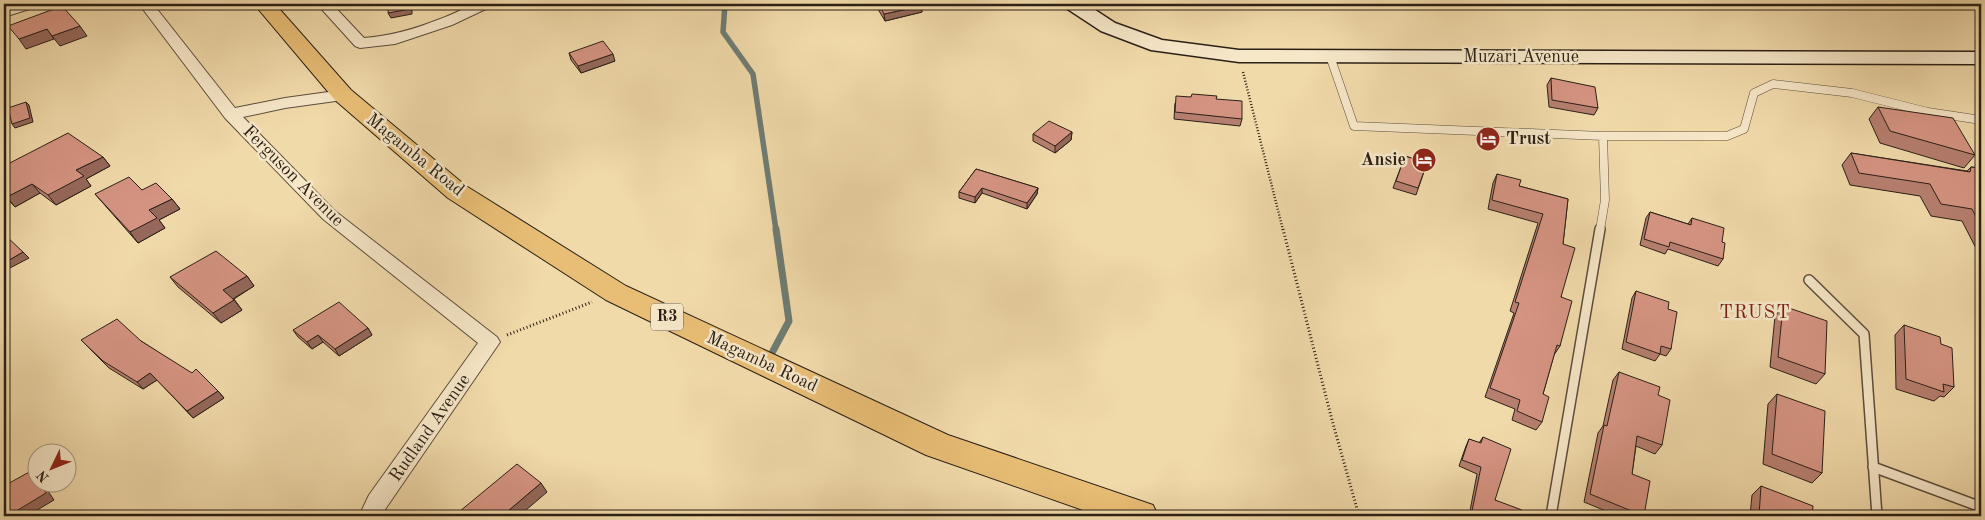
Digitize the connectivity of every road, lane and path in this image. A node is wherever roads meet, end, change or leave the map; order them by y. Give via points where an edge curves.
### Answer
1 (31, 4) edge
2 (146, 4) edge
3 (264, 4) edge
4 (324, 4) edge
5 (485, 4) edge
6 (1073, 4) edge
7 (4, 13) edge
8 (1239, 56) junction
9 (1330, 56) junction
10 (1981, 58) edge
11 (342, 95) junction
12 (231, 114) junction
13 (1981, 120) edge
14 (1604, 136) junction
15 (1809, 280) dead end
16 (616, 293) junction
17 (490, 342) junction
18 (1873, 467) junction
19 (1981, 507) edge
20 (371, 516) edge
21 (1141, 516) edge
22 (1359, 516) edge
23 (1551, 516) edge
24 (1878, 516) edge

1 - 7 street
2 - 12 street, Ferguson Avenue
3 - 11 highway, Magamba Road / R3
4 - 5 street via 360,42 390,41 447,22
6 - 8 street, Muzari Avenue via 1108,27 1158,46
8 - 9 street, Muzari Avenue
8 - 22 path
9 - 10 street, Muzari Avenue
9 - 14 lane via 1354,126
11 - 12 street
11 - 16 highway, Magamba Road / R3 via 457,192
12 - 17 street, Ferguson Avenue via 329,216
13 - 14 lane via 1928,112 1852,93 1773,84 1754,93 1744,129 1727,136
14 - 23 lane via 1605,200
15 - 18 lane via 1864,334
16 - 17 path
16 - 21 highway, Magamba Road / R3 via 937,445
17 - 20 street, Rudland Avenue
18 - 19 lane
18 - 24 lane

